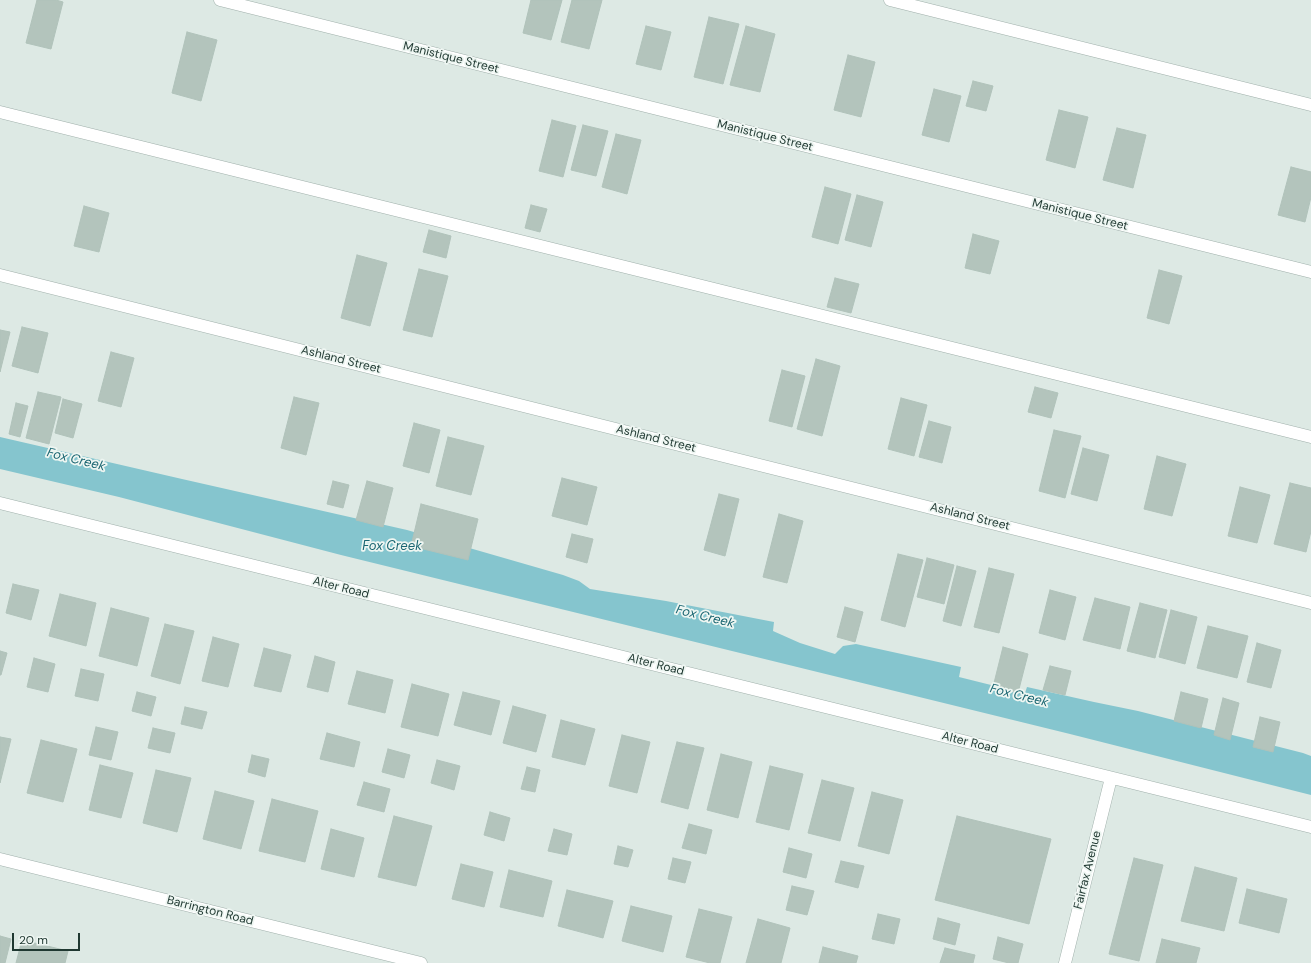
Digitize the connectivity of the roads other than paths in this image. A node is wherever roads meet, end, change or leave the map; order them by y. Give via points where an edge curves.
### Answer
1 (220, 0) edge
2 (890, 0) edge
3 (920, 4) edge
4 (1311, 105) edge
5 (0, 112) edge
6 (1311, 272) edge
7 (0, 275) edge
8 (1311, 437) edge
9 (0, 503) edge
10 (1311, 603) edge
11 (1111, 778) junction
12 (1311, 828) edge
13 (0, 859) edge
14 (421, 963) edge
15 (1065, 963) edge

1 - 6 street, Manistique Street
2 - 3 street
3 - 4 street
5 - 8 street
7 - 10 street, Ashland Street
9 - 11 street, Alter Road
11 - 12 street, Alter Road
11 - 15 street, Fairfax Avenue
13 - 14 street, Barrington Road

